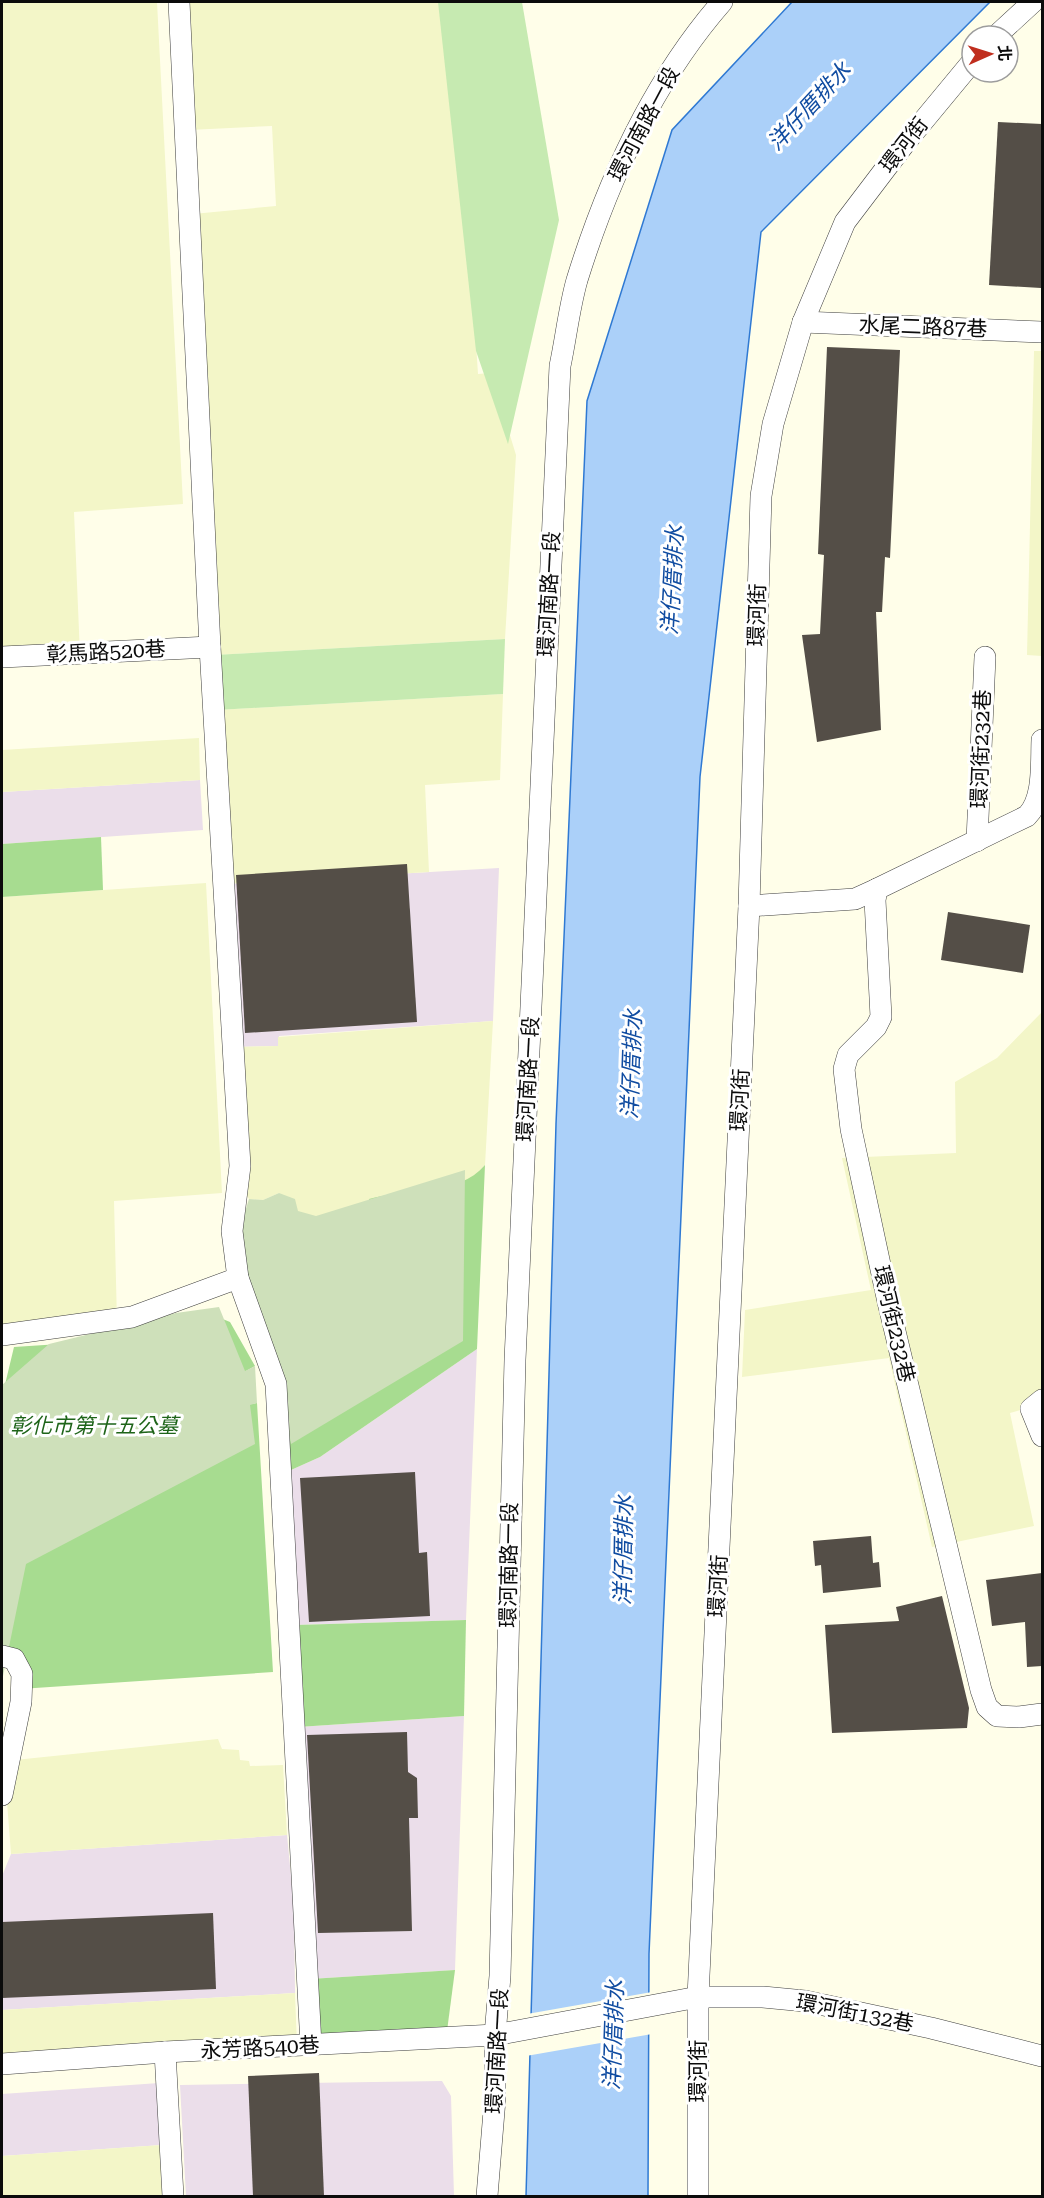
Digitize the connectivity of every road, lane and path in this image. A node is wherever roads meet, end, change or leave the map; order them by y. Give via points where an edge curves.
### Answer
1 (179, 2) edge
2 (722, 2) edge
3 (1033, 2) edge
4 (1009, 24) edge
5 (960, 76) edge
6 (803, 322) junction
7 (1042, 332) edge
8 (210, 647) junction
9 (2, 657) edge
10 (985, 657) dead end
11 (1042, 740) edge
12 (977, 841) junction
13 (877, 889) junction
14 (749, 906) junction
15 (238, 1278) junction
16 (2, 1335) edge
17 (1042, 1400) edge
18 (1042, 1436) edge
19 (2, 1656) edge
20 (1042, 1714) edge
21 (2, 1795) edge
22 (698, 1997) junction
23 (519, 2033) joint
24 (495, 2035) junction
25 (311, 2045) junction
26 (165, 2052) junction
27 (1042, 2056) edge
28 (2, 2064) edge
29 (173, 2196) edge
30 (488, 2196) edge
31 (698, 2196) edge

1 - 8 street
2 - 24 street, 環河南路一段 via 668,73 610,188 577,282 560,366 514,1371 500,1976
3 - 4 street
5 - 6 street, 環河街 via 844,222
6 - 7 street, 水尾二路87巷
6 - 14 street, 環河街 via 772,424 761,496
8 - 9 street, 彰馬路520巷
8 - 15 street via 240,1166 232,1231
10 - 12 street, 環河街232巷
11 - 12 street, 環河街232巷 via 1040,791 1035,809
12 - 13 street, 環河街232巷
13 - 14 street, 環河街232巷 via 855,899
13 - 20 street, 環河街232巷 via 881,1017 848,1054 844,1069 851,1129 888,1302 981,1690 987,1707 997,1716
14 - 22 street, 環河街
15 - 16 street via 132,1317
15 - 25 street via 276,1384
17 - 18 street via 1031,1409
19 - 21 street via 14,1659 22,1674 21,1702
22 - 23 street, 環河街132巷
22 - 27 street, 環河街132巷 via 805,2001
22 - 31 street, 環河街
23 - 24 street, 永芳路540巷
24 - 25 street, 永芳路540巷
24 - 30 street, 環河南路一段
25 - 26 street, 永芳路540巷
26 - 28 street, 永芳路540巷
26 - 29 street

